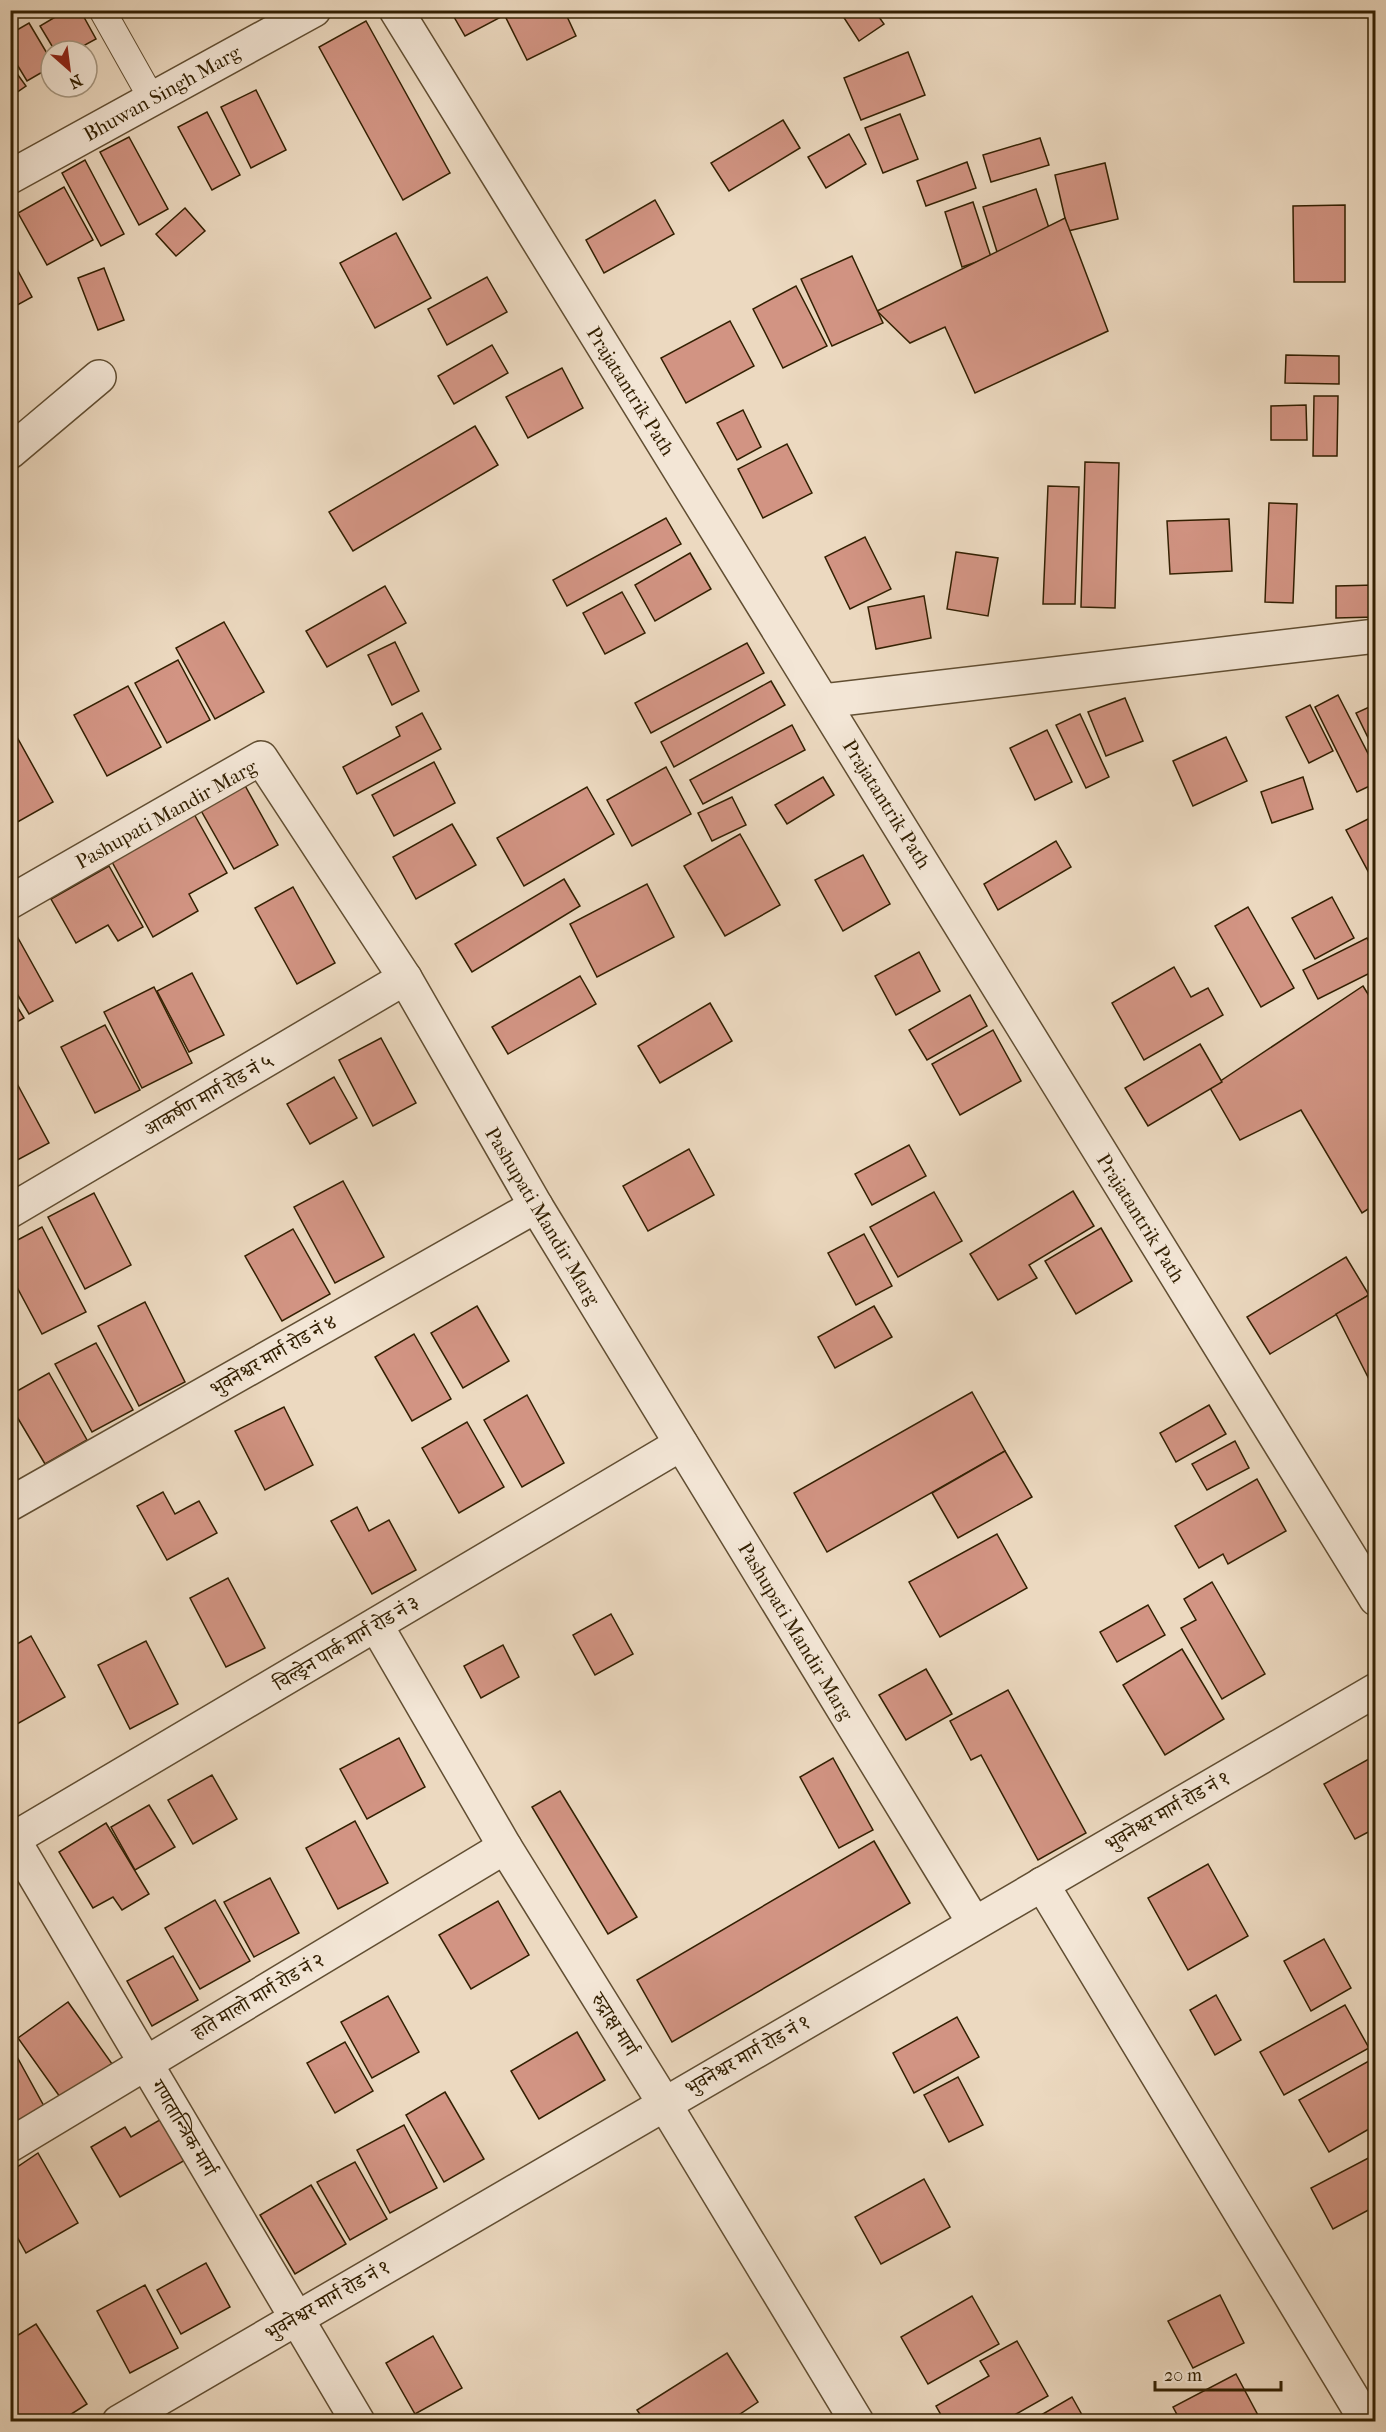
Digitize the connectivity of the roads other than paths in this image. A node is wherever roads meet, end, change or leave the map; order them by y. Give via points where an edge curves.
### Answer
1 (102, 10) edge
2 (314, 10) edge
3 (396, 10) edge
4 (152, 99) junction
5 (13, 170) edge
6 (99, 377) dead end
7 (10, 452) edge
8 (1376, 636) edge
9 (823, 701) junction
10 (10, 902) edge
11 (405, 978) junction
12 (536, 1206) junction
13 (10, 1211) edge
14 (681, 1444) junction
15 (10, 1504) edge
16 (1376, 1599) edge
17 (376, 1625) junction
18 (1376, 1690) edge
19 (12, 1838) edge
20 (505, 1847) junction
21 (1042, 1884) junction
22 (974, 1923) junction
23 (146, 2063) junction
24 (664, 2103) junction
25 (10, 2145) edge
26 (297, 2318) junction
27 (119, 2421) edge
28 (358, 2421) edge
29 (857, 2421) edge
30 (1367, 2421) edge

1 - 4 lane
2 - 4 street, Bhuwan Singh Marg
3 - 9 street, Prajatantrik Path
4 - 5 street, Bhuwan Singh Marg
6 - 7 street
8 - 9 street
9 - 16 street, Prajatantrik Path
10 - 11 street, Pashupati Mandir Marg via 261,758
11 - 12 street, Pashupati Mandir Marg
11 - 13 street, आकर्षण मार्ग रोड नं ५
12 - 14 street, Pashupati Mandir Marg
12 - 15 street, भुवनेश्वर मार्ग रोड नं ४
14 - 17 street, चिल्ड्रेन पार्क मार्ग रोड नं ३
14 - 22 street, Pashupati Mandir Marg
17 - 19 street, चिल्ड्रेन पार्क मार्ग रोड नं ३
17 - 20 street, रुद्राक्ष मार्ग
18 - 21 street, भुवनेश्वर मार्ग रोड नं १
19 - 23 street, गणतान्त्रिक मार्ग
20 - 23 street, हाते मालो मार्ग रोड नं २
20 - 24 street, रुद्राक्ष मार्ग
21 - 22 street, भुवनेश्वर मार्ग रोड नं १
21 - 30 street
22 - 24 street, भुवनेश्वर मार्ग रोड नं १
23 - 25 street, हाते मालो मार्ग रोड नं २
23 - 26 street, गणतान्त्रिक मार्ग
24 - 26 street, भुवनेश्वर मार्ग रोड नं १
24 - 29 street, रुद्राक्ष मार्ग
26 - 27 street, भुवनेश्वर मार्ग रोड नं १
26 - 28 street, गणतान्त्रिक मार्ग

